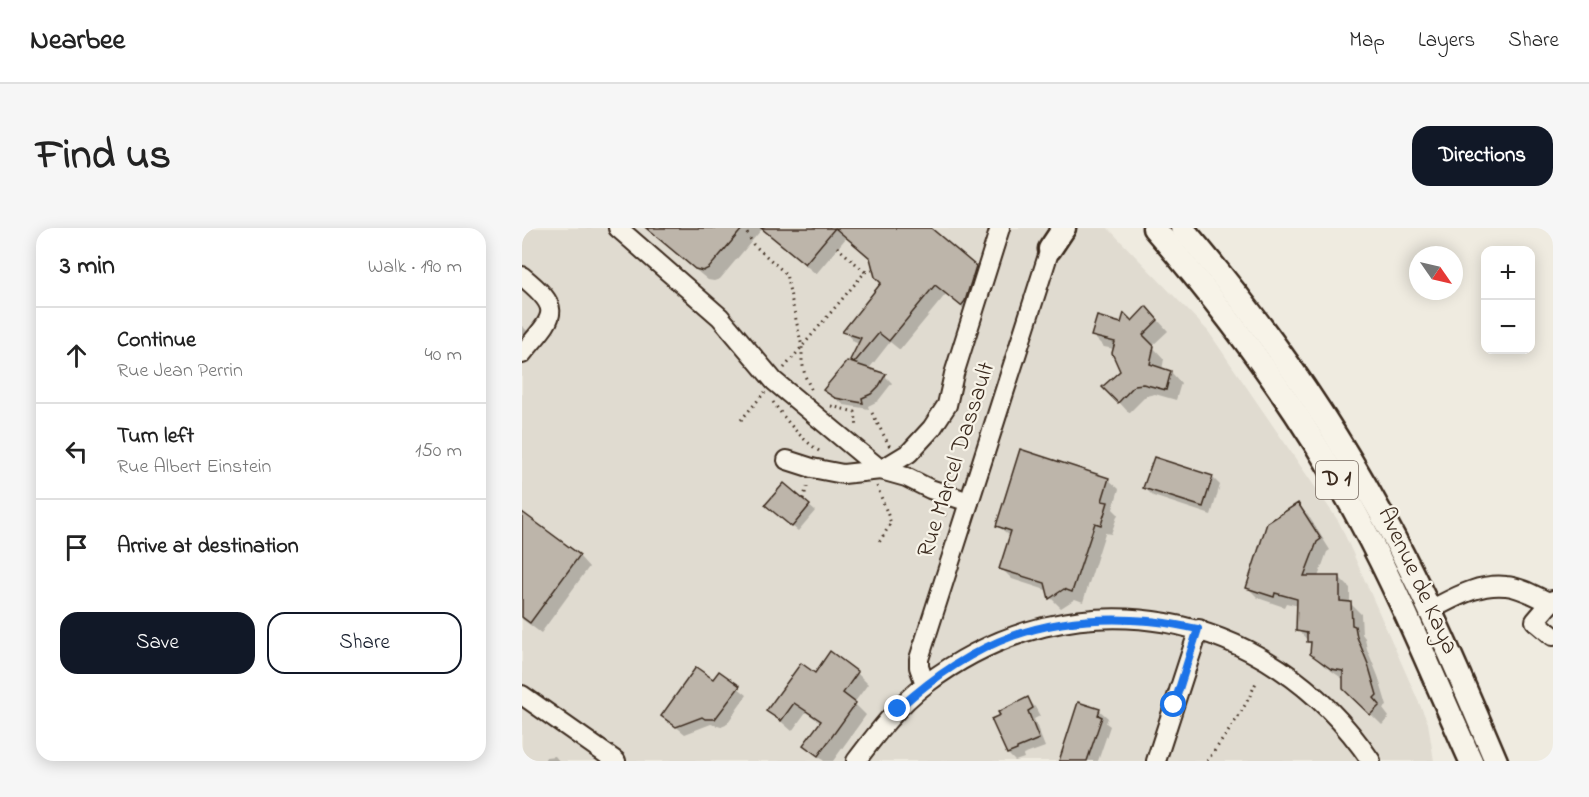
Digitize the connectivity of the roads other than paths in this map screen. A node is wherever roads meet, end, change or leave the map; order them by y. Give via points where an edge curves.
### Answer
1 (618, 228) edge
2 (1000, 228) edge
3 (1064, 228) edge
4 (1136, 228) edge
5 (1154, 228) edge
6 (1182, 228) edge
7 (1052, 239) edge
8 (522, 276) edge
9 (522, 354) edge
10 (787, 460) dead end
11 (882, 481) junction
12 (969, 502) junction
13 (1360, 521) junction
14 (1552, 601) edge
15 (1430, 610) junction
16 (1198, 629) junction
17 (1553, 636) edge
18 (925, 684) junction
19 (522, 695) edge
20 (616, 761) edge
21 (856, 761) edge
22 (1156, 761) edge
23 (1371, 761) edge
24 (1471, 761) edge
25 (1496, 761) edge

1 - 11 street via 720,316 774,381
2 - 11 street via 947,405 932,428
3 - 7 main road
4 - 13 main road via 1200,299
5 - 13 main road, Avenue de Kaya / D 1 via 1246,342
6 - 15 main road, Avenue de Kaya / D 1 via 1262,327 1329,425 1379,510
7 - 12 street, Rue Marcel Dassault
8 - 9 street via 543,294 550,313
10 - 11 street
11 - 12 street via 906,477
12 - 18 street, Rue Marcel Dassault via 919,659
13 - 24 main road, Avenue de Kaya / D 1
14 - 15 street via 1508,586 1491,586 1468,591
14 - 17 street via 1535,621
15 - 25 main road, Avenue de Kaya / D 1
16 - 18 street via 1112,619 1059,623 995,642
16 - 22 street
16 - 23 street via 1259,654 1309,689 1336,714
18 - 21 street via 898,709
19 - 20 street

